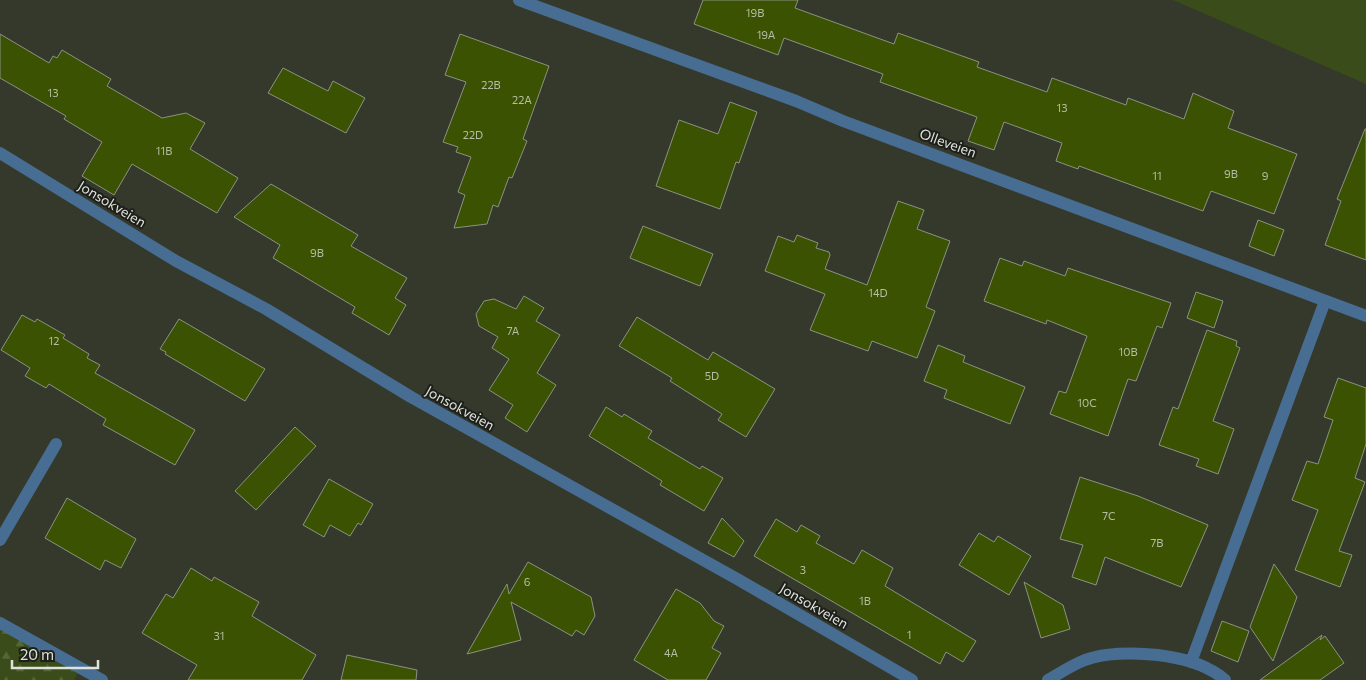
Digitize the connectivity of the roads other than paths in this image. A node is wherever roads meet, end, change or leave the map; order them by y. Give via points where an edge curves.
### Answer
1 (520, 0) edge
2 (0, 153) edge
3 (1325, 301) junction
4 (1366, 316) edge
5 (56, 444) dead end
6 (0, 540) edge
7 (0, 623) edge
8 (1191, 662) junction
9 (102, 680) edge
10 (912, 680) edge
11 (1048, 680) edge
12 (1225, 680) edge

1 - 3 street, Olleveien
2 - 10 street, Jonsokveien via 176,261 266,309 411,397
3 - 4 street, Olleveien
3 - 8 street
5 - 6 street
7 - 9 street
8 - 11 street via 1164,656 1126,654 1087,660
8 - 12 street

